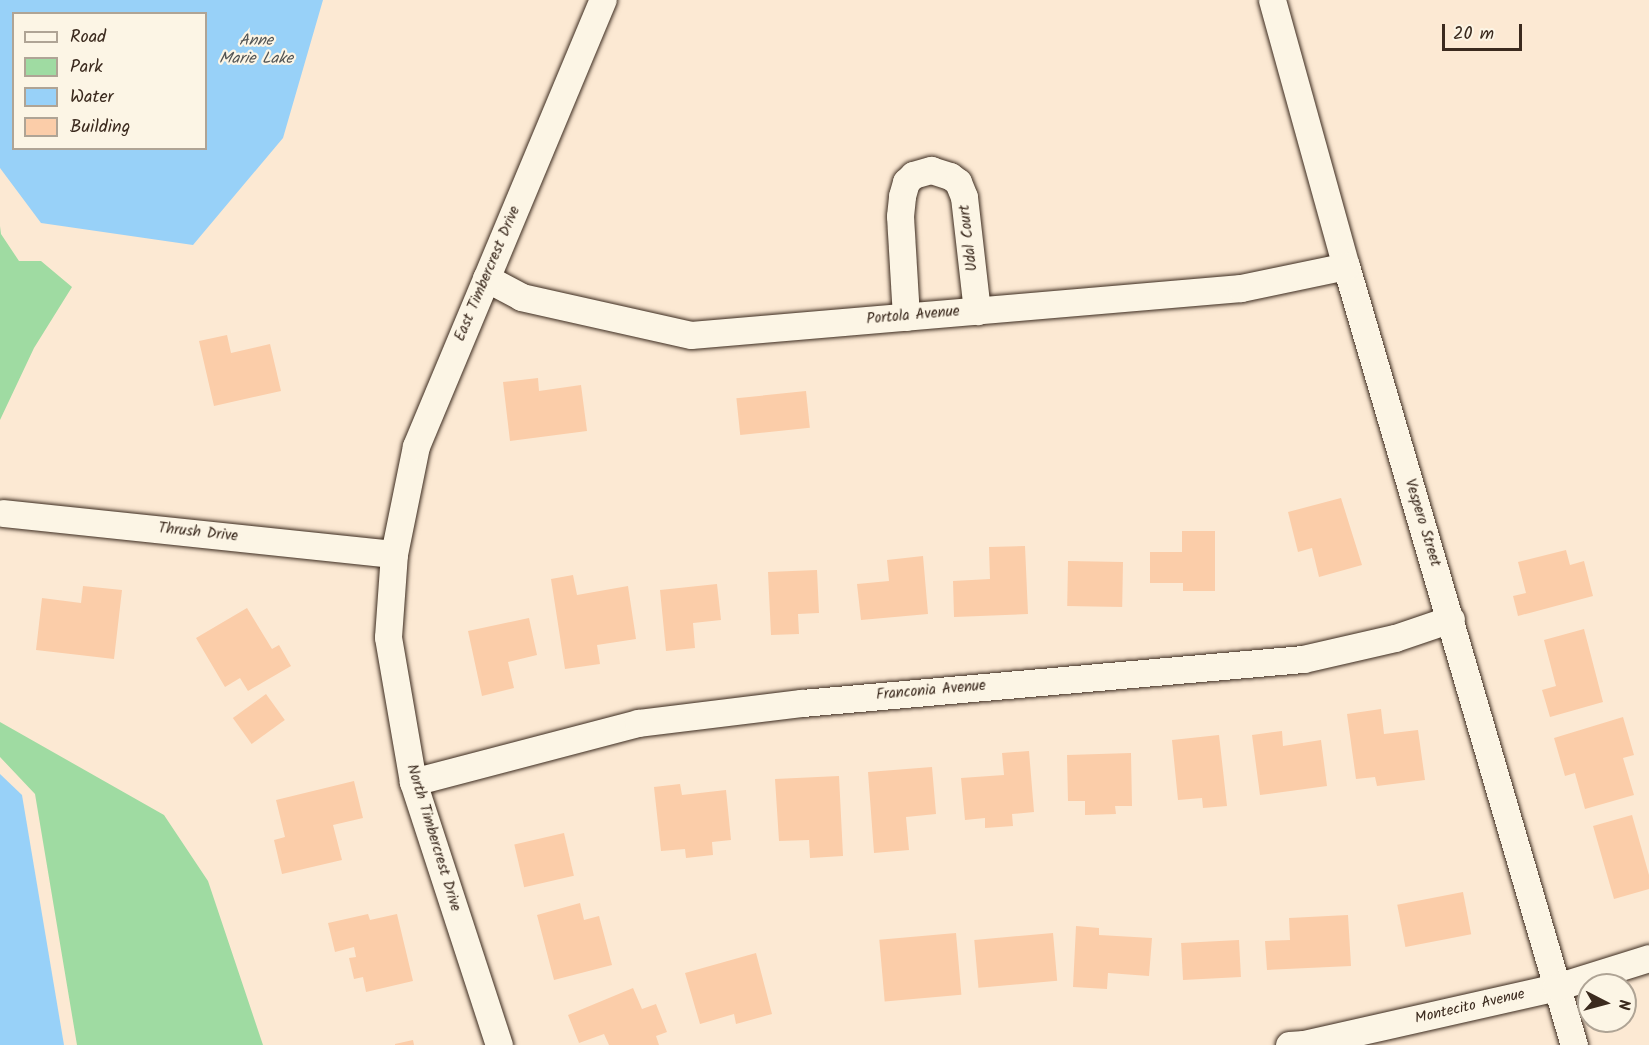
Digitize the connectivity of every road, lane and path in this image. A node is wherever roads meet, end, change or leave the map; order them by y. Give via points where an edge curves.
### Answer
1 (603, 0) edge
2 (1272, 0) edge
3 (1346, 266) junction
4 (486, 278) junction
5 (977, 311) junction
6 (906, 317) junction
7 (3, 513) dead end
8 (394, 554) junction
9 (1451, 619) junction
10 (413, 782) junction
11 (1649, 958) edge
12 (1556, 987) junction
13 (499, 1045) edge
14 (1289, 1045) edge
15 (1574, 1045) edge

1 - 4 street, East Timbercrest Drive
2 - 3 street, Vespero Street
3 - 5 street, Portola Avenue via 1241,288
3 - 9 street, Vespero Street
4 - 6 street, Portola Avenue via 521,297 691,335
4 - 8 street, East Timbercrest Drive via 416,446
5 - 6 street, Portola Avenue
5 - 6 street, Udal Court via 964,197 958,182 931,170 913,175 902,196
7 - 8 street, Thrush Drive
8 - 10 street, North Timbercrest Drive via 388,637
9 - 10 street, Franconia Avenue via 1395,638 1303,660 790,704 648,721
9 - 12 street, Vespero Street
10 - 13 street, North Timbercrest Drive
11 - 12 street, Montecito Avenue
12 - 14 street, Montecito Avenue
12 - 15 street, Vespero Street

